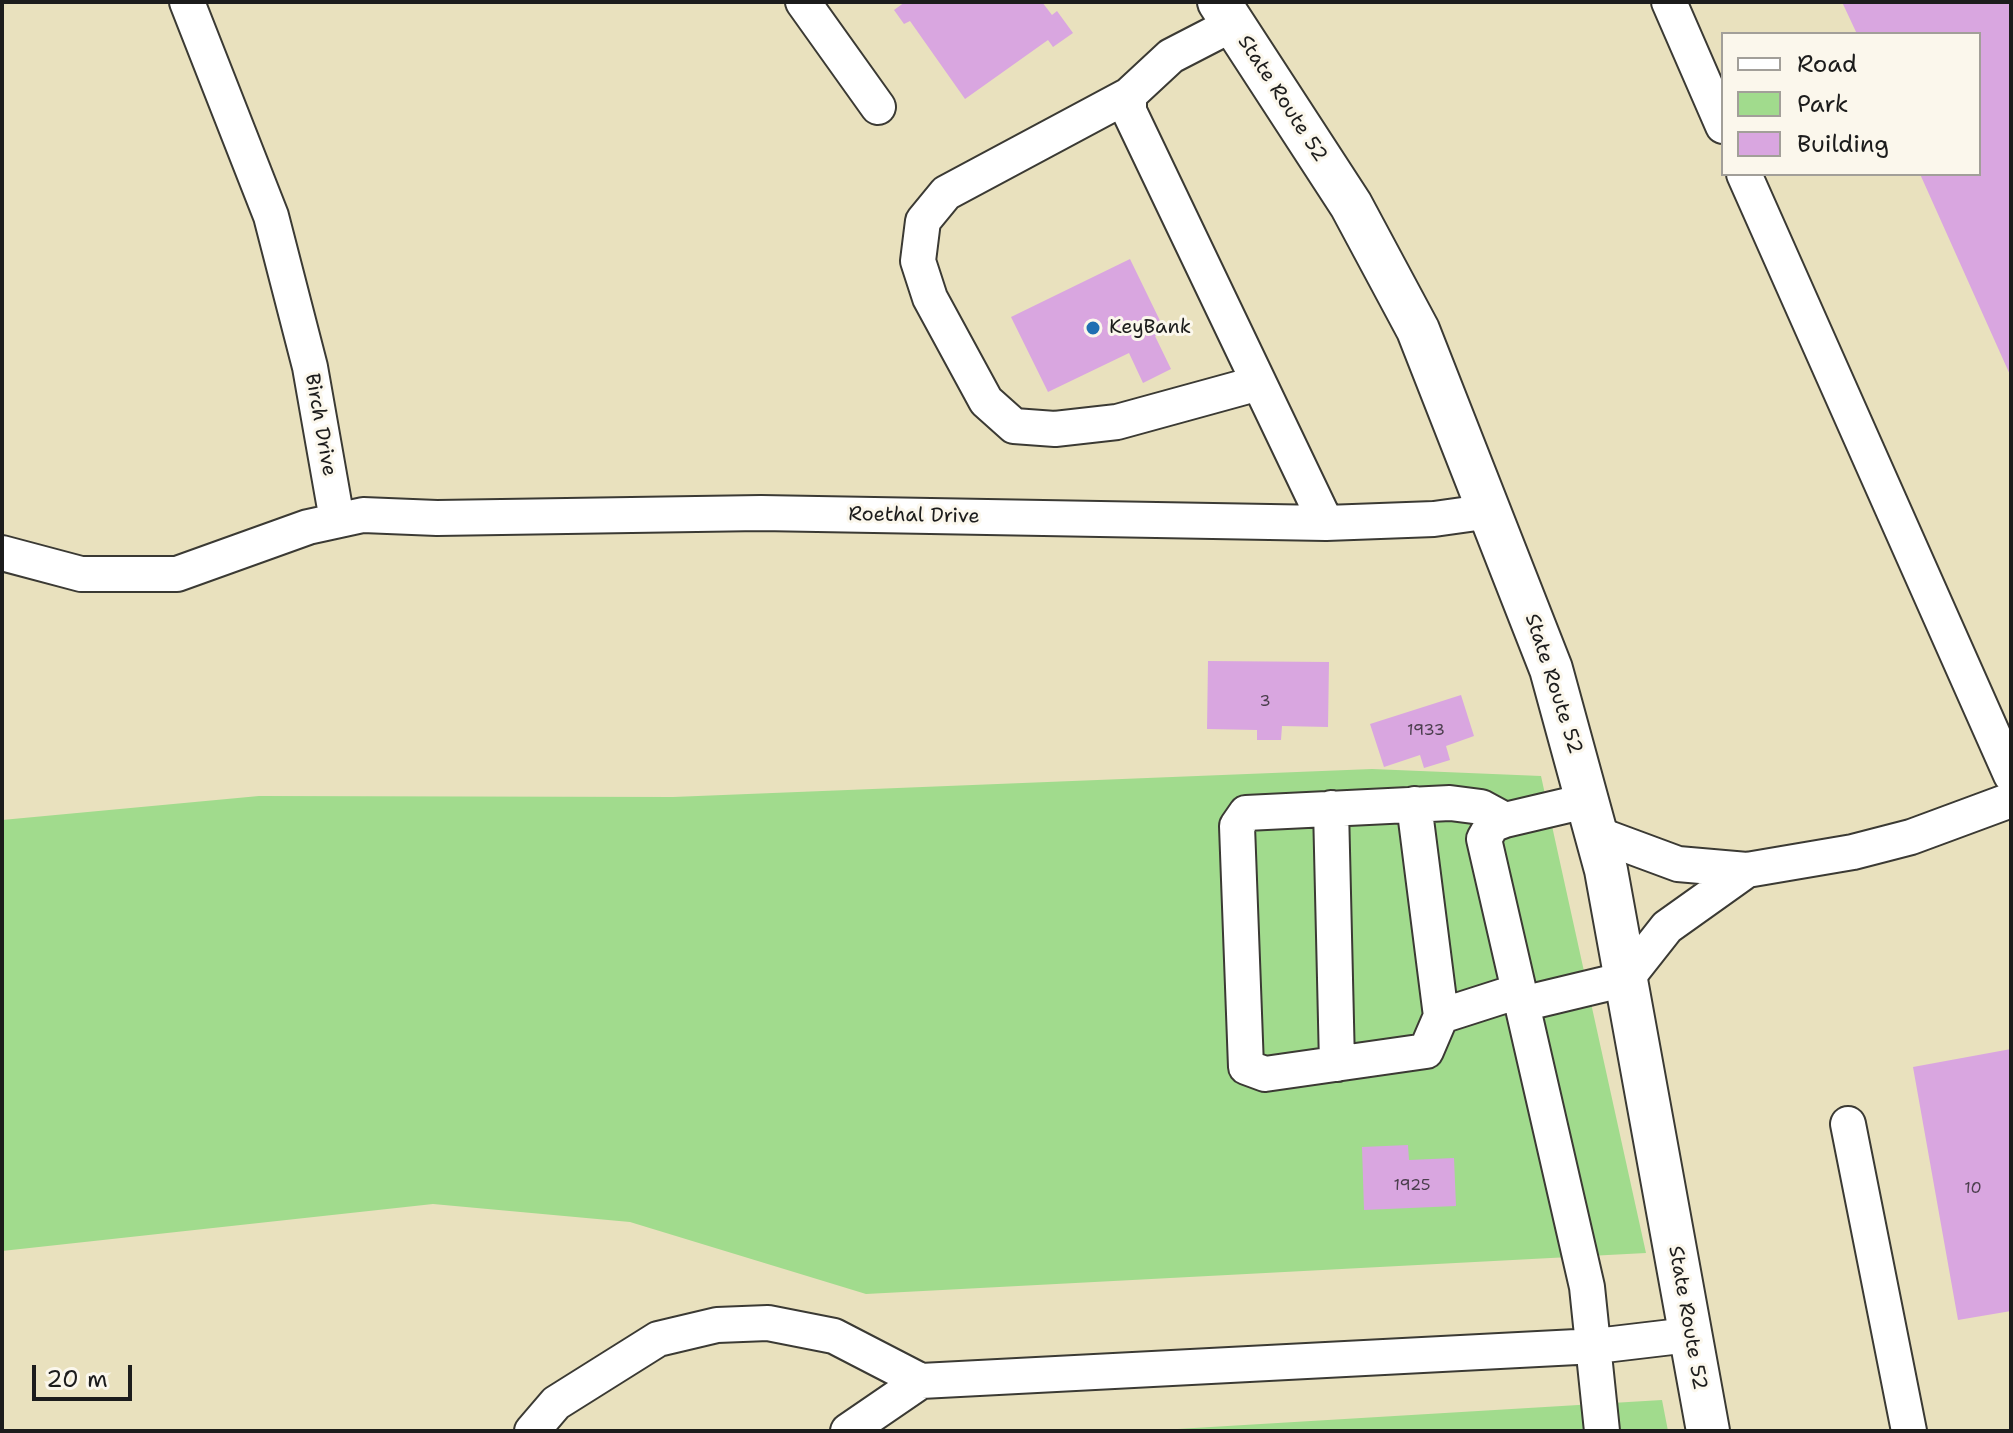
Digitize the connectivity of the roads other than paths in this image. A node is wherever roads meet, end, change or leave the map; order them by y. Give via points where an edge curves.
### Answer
1 (187, 2) edge
2 (803, 2) edge
3 (1669, 2) edge
4 (1226, 13) edge
5 (1129, 95) junction
6 (878, 107) dead end
7 (1721, 121) edge
8 (1745, 176) edge
9 (1259, 383) junction
10 (1491, 511) junction
11 (337, 520) junction
12 (1326, 523) junction
13 (2, 553) edge
14 (2011, 775) edge
15 (2011, 800) edge
16 (1414, 804) junction
17 (1331, 808) junction
18 (1594, 817) junction
19 (1505, 820) junction
20 (1747, 870) junction
21 (1626, 979) junction
22 (1520, 997) junction
23 (1441, 1016) junction
24 (1337, 1064) junction
25 (1848, 1124) dead end
26 (1689, 1335) junction
27 (1596, 1346) junction
28 (921, 1381) junction
29 (532, 1431) edge
30 (848, 1431) edge
31 (1602, 1431) edge
32 (1708, 1431) edge
33 (1909, 1431) edge

1 - 11 street, Birch Drive via 271,216 310,367
2 - 6 street
3 - 7 street
4 - 5 street
4 - 10 main road, State Route 52 via 1351,205 1418,330
5 - 9 street via 1129,111
5 - 9 street via 946,193 923,221 918,261 930,298 986,401 1014,426 1055,429 1117,422
8 - 14 street
9 - 12 street
10 - 12 street, Roethal Drive
10 - 18 main road, State Route 52 via 1551,669
11 - 12 street, Roethal Drive via 363,515 761,513
11 - 13 street via 177,574 81,574
15 - 20 street via 1911,837
16 - 17 street
16 - 19 street via 1481,807
16 - 23 street
17 - 24 street
17 - 24 street via 1246,813 1237,826 1246,1067 1265,1074
18 - 19 street
18 - 20 street via 1678,864
18 - 21 main road, State Route 52
19 - 22 street via 1492,825 1484,839 1485,853
20 - 21 street via 1667,927
21 - 22 street
21 - 26 main road, State Route 52
22 - 23 street
22 - 27 street
23 - 24 street via 1426,1051
25 - 33 street
26 - 27 street
26 - 32 main road, State Route 52
27 - 28 street
27 - 31 street
28 - 29 street via 834,1336 768,1323 717,1325 658,1339 556,1403
28 - 30 street

